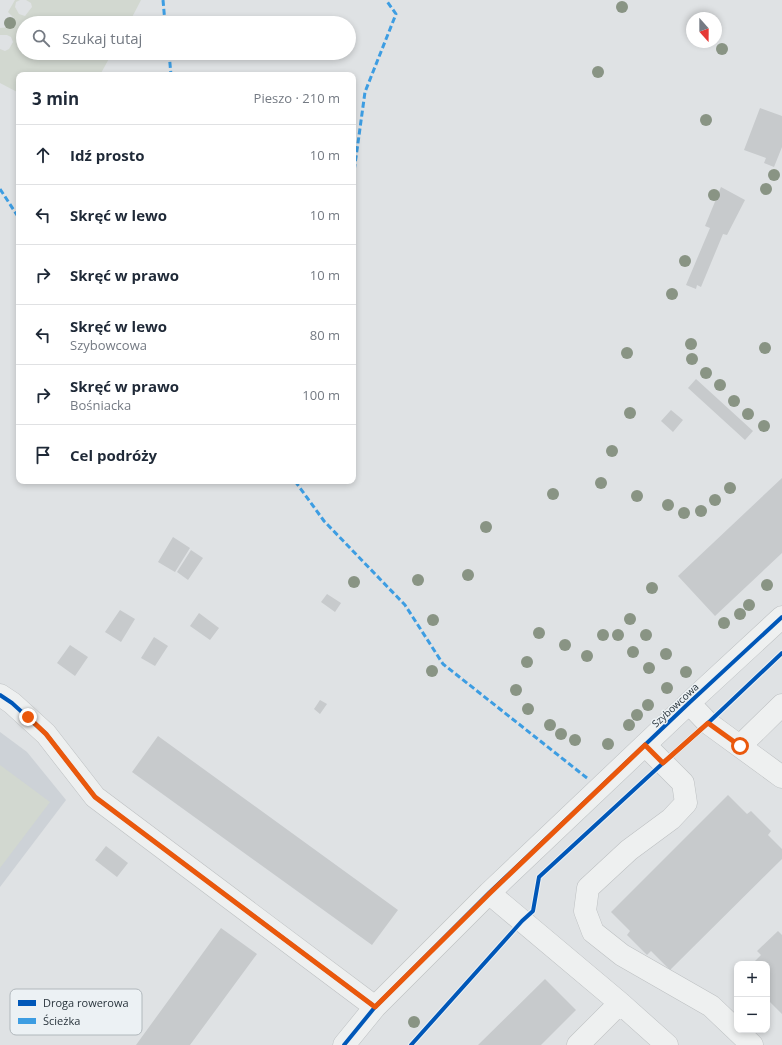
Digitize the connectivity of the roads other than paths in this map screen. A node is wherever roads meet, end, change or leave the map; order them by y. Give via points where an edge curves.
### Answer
1 (782, 617) edge
2 (0, 695) edge
3 (689, 704) junction
4 (782, 705) edge
5 (645, 745) junction
6 (740, 746) junction
7 (782, 778) edge
8 (490, 893) junction
9 (620, 1002) junction
10 (375, 1007) junction
11 (344, 1045) edge
12 (578, 1045) edge
13 (667, 1045) edge
14 (752, 1045) edge

1 - 3 street, Szybowcowa
2 - 10 street via 46,734 95,797
3 - 5 street, Szybowcowa
3 - 6 street via 708,723
4 - 6 street
5 - 8 street, Szybowcowa
5 - 14 street via 683,783 686,803 670,820 629,850 588,888 585,910 590,925 593,932 622,955 711,1006
6 - 7 street
8 - 9 street
8 - 10 street, Szybowcowa
9 - 12 street
9 - 13 street
10 - 11 street, Szybowcowa

